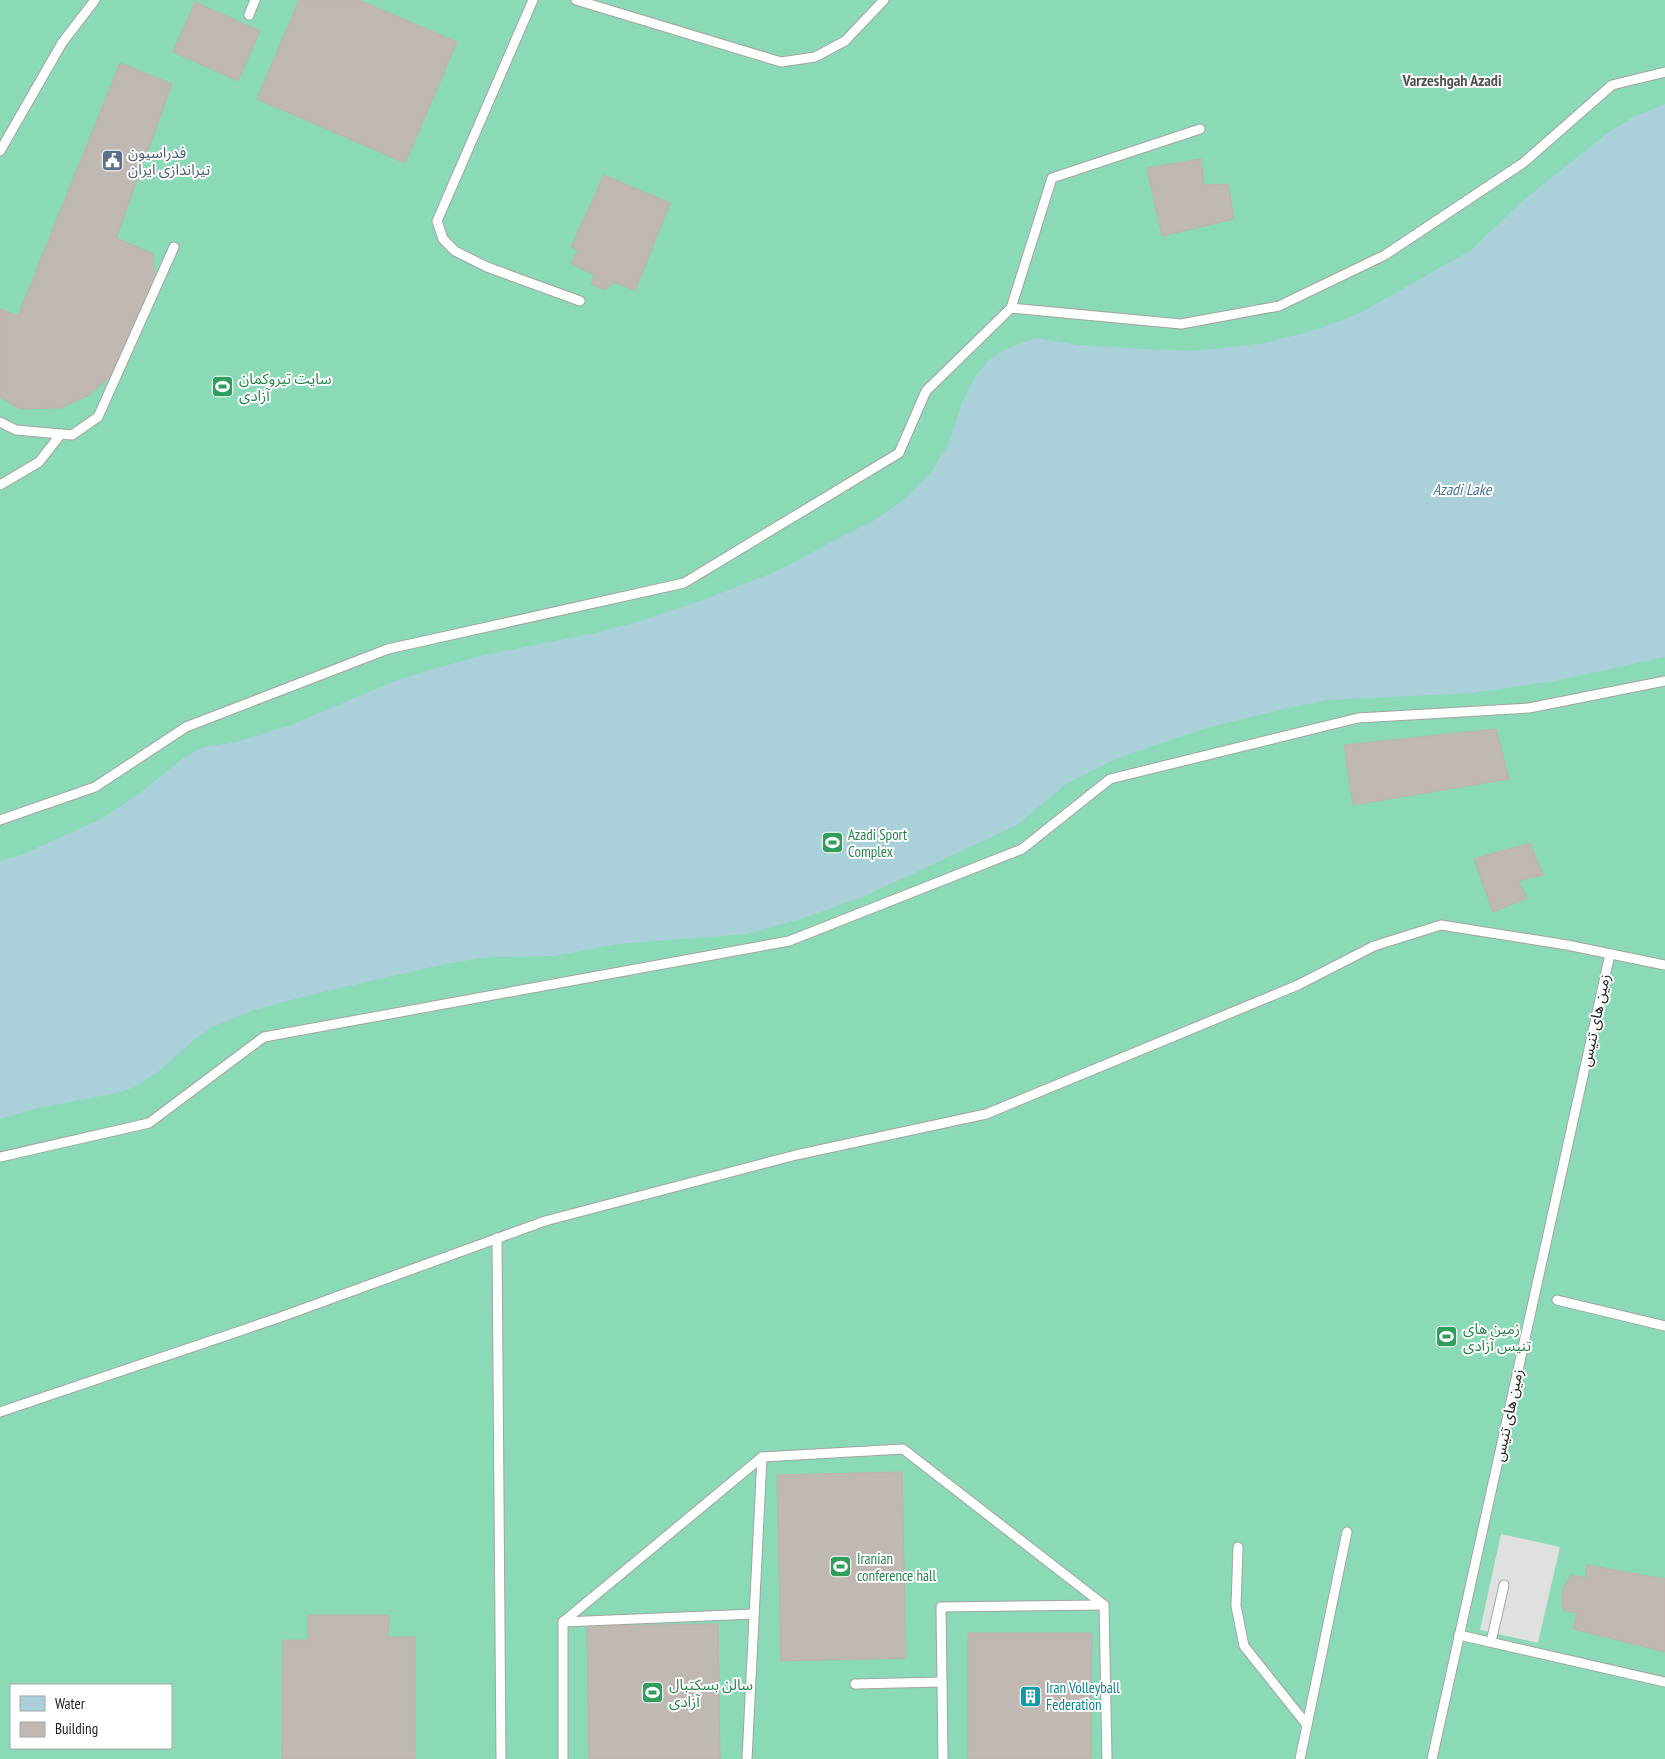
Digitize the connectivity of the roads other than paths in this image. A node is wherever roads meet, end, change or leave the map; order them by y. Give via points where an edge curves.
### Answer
1 (96, 0) edge
2 (255, 0) edge
3 (533, 0) edge
4 (576, 0) edge
5 (884, 0) edge
6 (249, 15) dead end
7 (1665, 72) edge
8 (1200, 129) dead end
9 (0, 152) edge
10 (174, 247) dead end
11 (580, 301) dead end
12 (1011, 308) junction
13 (0, 422) edge
14 (61, 434) junction
15 (0, 485) edge
16 (1665, 681) edge
17 (0, 820) edge
18 (1610, 954) junction
19 (1665, 965) edge
20 (0, 1157) edge
21 (497, 1238) junction
22 (1557, 1300) dead end
23 (1665, 1326) edge
24 (0, 1412) edge
25 (762, 1457) junction
26 (1347, 1532) dead end
27 (1238, 1547) dead end
28 (1504, 1585) dead end
29 (1104, 1604) junction
30 (754, 1614) junction
31 (563, 1622) junction
32 (1459, 1635) junction
33 (1491, 1642) junction
34 (942, 1682) junction
35 (1665, 1682) edge
36 (855, 1684) dead end
37 (1307, 1725) junction
38 (501, 1759) edge
39 (563, 1759) edge
40 (747, 1759) edge
41 (943, 1759) edge
42 (1107, 1759) edge
43 (1300, 1759) edge
44 (1432, 1759) edge

1 - 9 lane via 62,43
2 - 6 lane
3 - 11 lane via 437,221 443,239 454,251 487,267
4 - 5 lane via 781,62 815,57 845,41
7 - 12 lane via 1612,85 1522,163 1385,256 1279,306 1181,324
8 - 12 lane via 1052,178
10 - 14 lane via 98,417 72,435
12 - 17 lane via 926,391 899,453 684,583 388,649 186,727 95,787
13 - 14 lane via 16,430
14 - 15 lane via 39,462
16 - 20 lane via 1529,708 1358,718 1110,779 1022,848 789,941 264,1037 149,1124
18 - 19 lane
18 - 21 lane via 1441,925 1374,946 1289,989 986,1114 796,1155 545,1221
18 - 32 lane, زمین های تنیس
21 - 24 lane via 278,1318
21 - 38 lane
22 - 23 lane
25 - 29 lane via 903,1449
25 - 30 lane
25 - 31 lane
26 - 37 lane
27 - 37 lane via 1236,1606 1244,1646
28 - 33 lane
29 - 34 lane via 941,1607
29 - 42 lane
30 - 31 lane
30 - 40 lane
31 - 39 lane
32 - 33 lane
32 - 44 lane, زمین های تنیس
33 - 35 lane
34 - 36 lane
34 - 41 lane
37 - 43 lane

